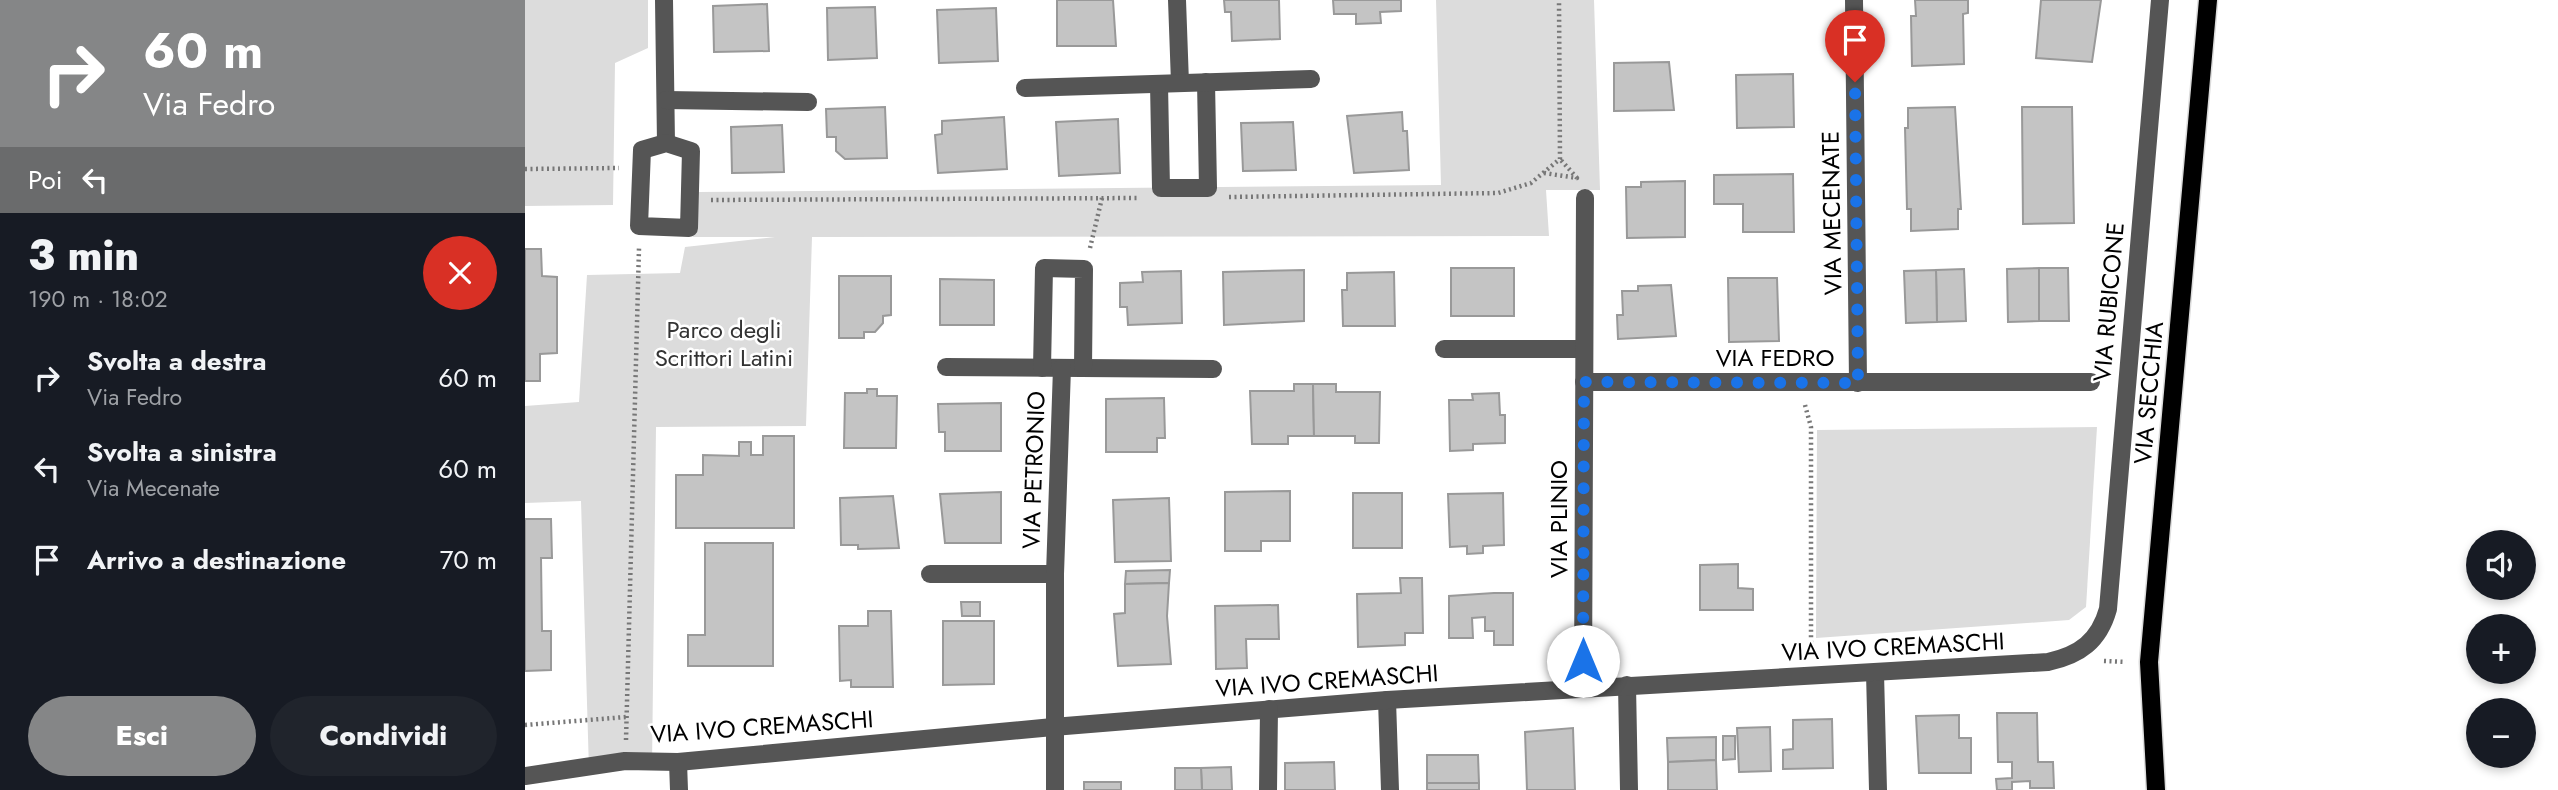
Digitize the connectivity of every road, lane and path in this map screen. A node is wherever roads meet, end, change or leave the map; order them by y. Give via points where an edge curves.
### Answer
1 (664, 0) edge
2 (1177, 0) edge
3 (1854, 0) edge
4 (2160, 0) edge
5 (2209, 0) edge
6 (1311, 79) dead end
7 (1206, 82) junction
8 (1180, 83) junction
9 (1159, 84) junction
10 (1025, 88) dead end
11 (666, 100) junction
12 (808, 102) dead end
13 (666, 143) junction
14 (1560, 159) dead end
15 (641, 167) junction
16 (525, 169) edge
17 (1543, 173) dead end
18 (1102, 198) dead end
19 (1585, 198) dead end
20 (639, 226) junction
21 (1084, 269) junction
22 (1444, 349) dead end
23 (1584, 349) junction
24 (946, 368) dead end
25 (1042, 368) junction
26 (1062, 368) junction
27 (1083, 368) junction
28 (1213, 369) dead end
29 (1584, 382) junction
30 (2091, 382) dead end
31 (1799, 383) junction
32 (1858, 383) junction
33 (930, 574) dead end
34 (1055, 574) junction
35 (2108, 609) joint
36 (1875, 673) junction
37 (1811, 676) junction
38 (1627, 685) junction
39 (1583, 689) junction
40 (1387, 700) junction
41 (1269, 709) junction
42 (626, 718) junction
43 (525, 725) edge
44 (1053, 727) junction
45 (625, 761) junction
46 (678, 762) junction
47 (525, 776) edge
48 (679, 790) edge
49 (1055, 790) edge
50 (1268, 790) edge
51 (1390, 790) edge
52 (1629, 790) edge
53 (1878, 790) edge
54 (2156, 790) edge

1 - 11 street
2 - 8 street
3 - 32 street, VIA MECENATE
4 - 35 street, VIA RUBICONE
5 - 54 main road, VIA SECCHIA via 2149,662
6 - 7 street
7 - 8 street
7 - 9 street via 1208,188 1161,188
8 - 9 street
9 - 10 street
11 - 12 street
11 - 13 street
13 - 15 street via 642,150
13 - 20 street via 691,151 689,228
14 - 17 path via 1577,178
15 - 16 path
15 - 20 street
18 - 21 path
19 - 23 street, VIA PLINIO
20 - 42 path
21 - 25 street via 1044,268
21 - 27 street
22 - 23 street
23 - 29 street, VIA PLINIO
24 - 25 street, VIA PETRONIO
25 - 26 street, VIA PETRONIO
26 - 27 street, VIA PETRONIO
26 - 34 street, VIA PETRONIO
27 - 28 street, VIA PETRONIO
29 - 31 street, VIA FEDRO
29 - 39 street, VIA PLINIO
30 - 32 street, VIA FEDRO
31 - 32 street, VIA FEDRO
31 - 37 path via 1811,427
33 - 34 street, VIA PETRONIO
34 - 44 street, VIA PETRONIO
35 - 36 street, VIA IVO CREMASCHI via 2093,641 2073,657
36 - 37 street, VIA IVO CREMASCHI
36 - 53 street
37 - 38 street, VIA IVO CREMASCHI
38 - 39 street, VIA IVO CREMASCHI
38 - 52 street
39 - 40 street, VIA IVO CREMASCHI
40 - 41 street, VIA IVO CREMASCHI
40 - 51 street
41 - 44 street, VIA IVO CREMASCHI
41 - 50 street
42 - 43 path
42 - 45 path
44 - 46 street, VIA IVO CREMASCHI
44 - 49 street, VIA PETRONIO
45 - 46 street, VIA IVO CREMASCHI
45 - 47 street, VIA IVO CREMASCHI
46 - 48 street

